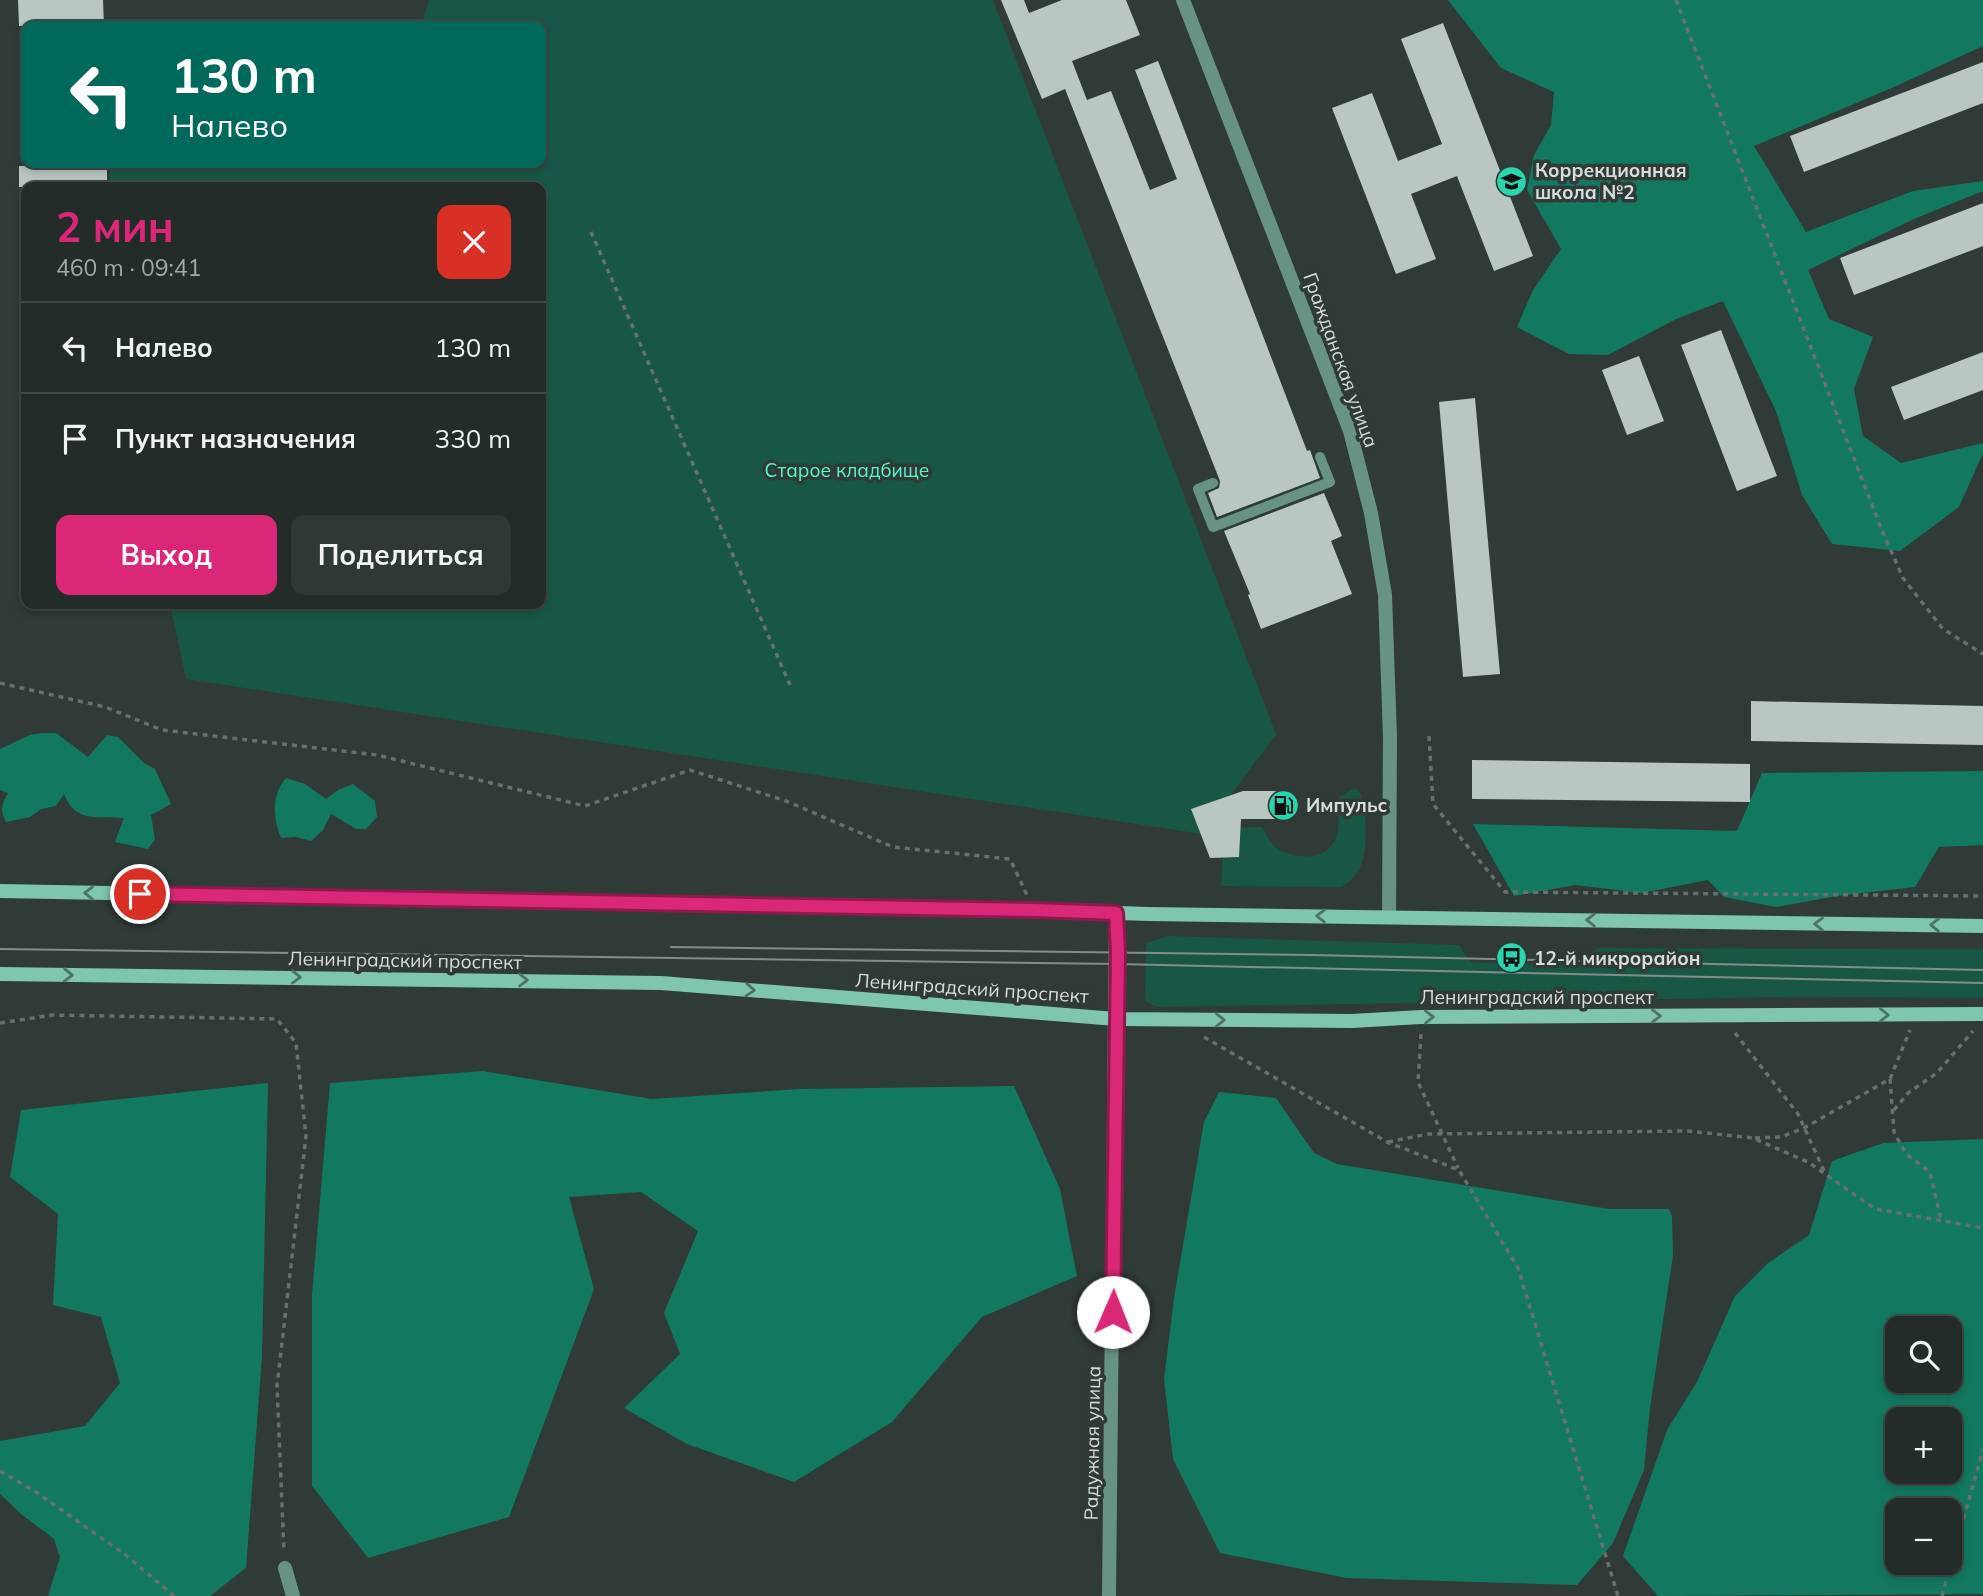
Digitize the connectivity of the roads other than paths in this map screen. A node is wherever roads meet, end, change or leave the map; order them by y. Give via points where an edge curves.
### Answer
1 (1183, 0) edge
2 (1320, 457) dead end
3 (1213, 484) dead end
4 (0, 891) edge
5 (1116, 913) junction
6 (1389, 917) junction
7 (1983, 926) edge
8 (0, 974) edge
9 (1116, 1019) junction
10 (1981, 1019) edge
11 (285, 1568) road end
12 (293, 1596) edge
13 (1109, 1596) edge

1 - 6 street, Гражданская улица via 1350,431 1371,513 1385,595
2 - 3 lane via 1329,482 1213,527 1198,489
5 -> 4 main road
6 -> 5 main road
5 - 9 street, Радужная улица
7 -> 6 main road
8 -> 9 main road, Ленинградский проспект via 661,983
9 -> 10 main road, Ленинградский проспект
9 - 13 street, Радужная улица
11 - 12 street

